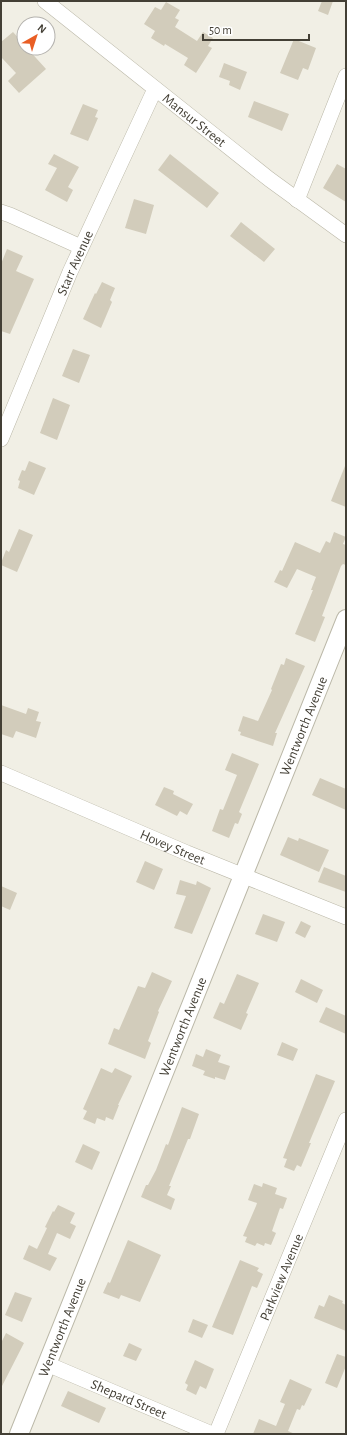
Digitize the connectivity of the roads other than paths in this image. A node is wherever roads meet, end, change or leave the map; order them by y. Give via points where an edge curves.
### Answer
1 (45, 1) edge
2 (346, 76) edge
3 (155, 89) junction
4 (297, 200) junction
5 (1, 212) edge
6 (346, 235) edge
7 (82, 247) junction
8 (1, 439) edge
9 (346, 619) edge
10 (1, 773) edge
11 (243, 875) junction
12 (346, 917) edge
13 (346, 1120) edge
14 (47, 1364) junction
15 (19, 1434) edge
16 (212, 1434) edge
17 (216, 1434) edge

1 - 3 street, Mansur Street
2 - 4 street
3 - 4 street, Mansur Street
3 - 7 street, Starr Avenue
4 - 6 street, Mansur Street
5 - 7 street
7 - 8 street, Starr Avenue
9 - 11 street, Wentworth Avenue
10 - 11 street, Hovey Street
11 - 12 street, Hovey Street
11 - 14 street, Wentworth Avenue
13 - 17 street, Parkview Avenue
14 - 15 street, Wentworth Avenue
14 - 16 street, Shepard Street

